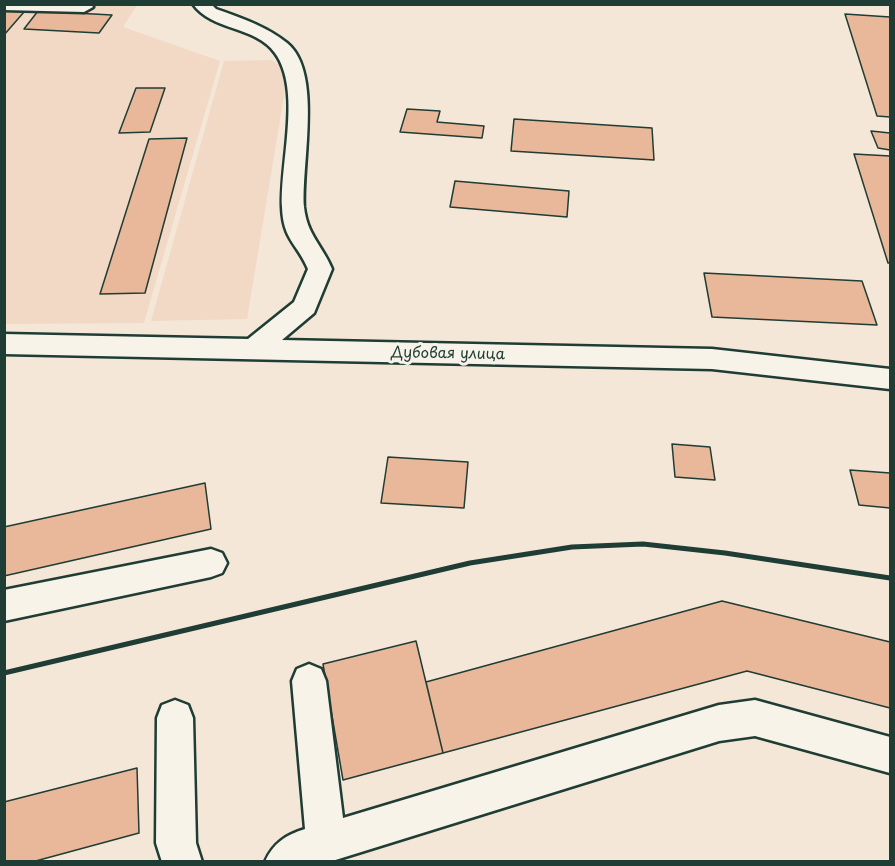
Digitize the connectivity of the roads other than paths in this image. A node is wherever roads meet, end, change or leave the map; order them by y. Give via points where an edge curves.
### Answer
1 (201, 4) edge
2 (4, 5) edge
3 (84, 7) dead end
4 (4, 344) edge
5 (252, 351) junction
6 (891, 379) edge
7 (211, 563) dead end
8 (4, 606) edge
9 (309, 681) dead end
10 (175, 718) dead end
11 (891, 755) edge
12 (326, 843) junction
13 (182, 861) edge
14 (285, 861) edge

1 - 5 street via 210,13 255,30 282,48 298,80 292,208 299,238 320,269 305,307
2 - 3 street
4 - 5 street, Дубовая улица
5 - 6 street, Дубовая улица via 712,359
7 - 8 street
9 - 12 street
10 - 13 street via 176,843
11 - 12 street via 755,718 719,723
12 - 14 street via 298,851

